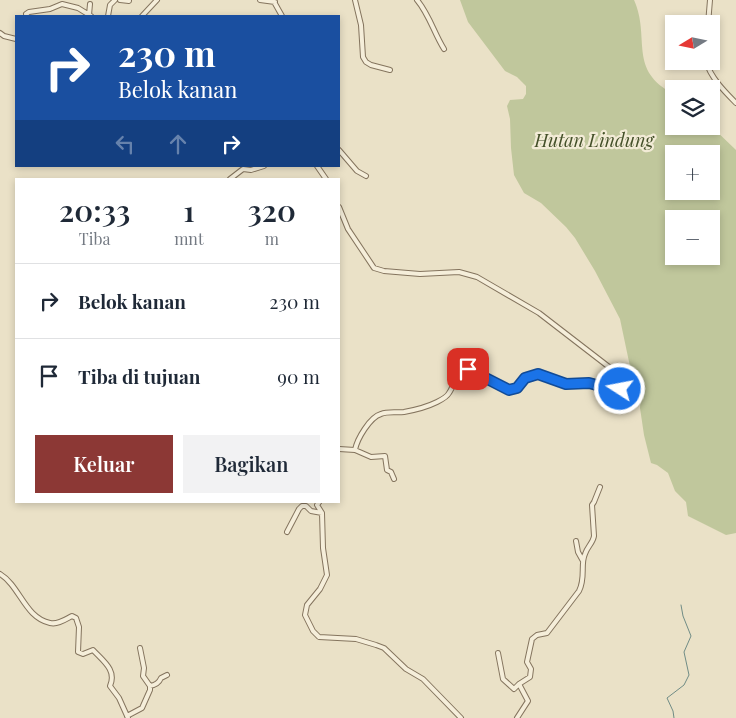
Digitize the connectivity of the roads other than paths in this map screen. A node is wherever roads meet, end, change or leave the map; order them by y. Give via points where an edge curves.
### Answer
1 (115, 0) edge
2 (120, 0) edge
3 (157, 0) edge
4 (260, 0) edge
5 (355, 0) edge
6 (417, 0) edge
7 (710, 0) edge
8 (128, 1) edge
9 (274, 1) edge
10 (90, 4) dead end
11 (27, 15) edge
12 (88, 15) edge
13 (90, 15) edge
14 (108, 15) edge
15 (143, 15) edge
16 (281, 15) edge
17 (709, 15) edge
18 (0, 33) edge
19 (15, 39) edge
20 (444, 49) dead end
21 (390, 70) dead end
22 (710, 70) edge
23 (736, 103) edge
24 (340, 151) edge
25 (261, 167) edge
26 (318, 167) edge
27 (366, 176) dead end
28 (231, 178) edge
29 (325, 178) edge
30 (340, 209) edge
31 (340, 449) edge
32 (355, 450) junction
33 (394, 479) dead end
34 (600, 487) dead end
35 (318, 503) edge
36 (322, 513) junction
37 (287, 532) dead end
38 (576, 541) dead end
39 (584, 563) junction
40 (0, 574) edge
41 (140, 648) dead end
42 (498, 653) dead end
43 (167, 675) dead end
44 (519, 684) junction
45 (150, 686) junction
46 (128, 717) edge
47 (461, 718) edge
48 (517, 718) edge

1 - 14 street
2 - 8 street
3 - 15 street
4 - 9 street
5 - 21 street via 363,57 371,65
6 - 20 street
7 - 17 street
9 - 16 street
10 - 13 street
11 - 12 street via 62,4
18 - 19 street
22 - 23 street
24 - 27 street via 357,172
25 - 28 street via 243,169
26 - 29 street
30 - 32 street via 348,229 374,268 420,274 462,272 482,279 539,313 622,378 625,384 620,389 612,389 589,383 566,384 534,374 525,378 517,388 509,390 466,369 457,375 449,395 441,400 374,418 361,434
31 - 32 street
32 - 33 street via 371,457 384,456 387,470
34 - 39 street via 592,504 593,540 584,555
35 - 36 street
36 - 37 street via 302,506
36 - 47 street via 327,576 307,605 305,615 313,631 319,637 356,639 384,648 406,669 422,678
38 - 39 street
39 - 44 street via 580,589 547,633 532,639 527,662 531,669 530,677
40 - 46 street via 14,585 31,612 44,620 55,623 72,616 76,618 78,652 83,654 93,650 112,671 110,686
41 - 45 street via 143,676
42 - 44 street via 503,679 514,689
43 - 45 street
44 - 48 street via 528,700
45 - 46 street via 142,708

